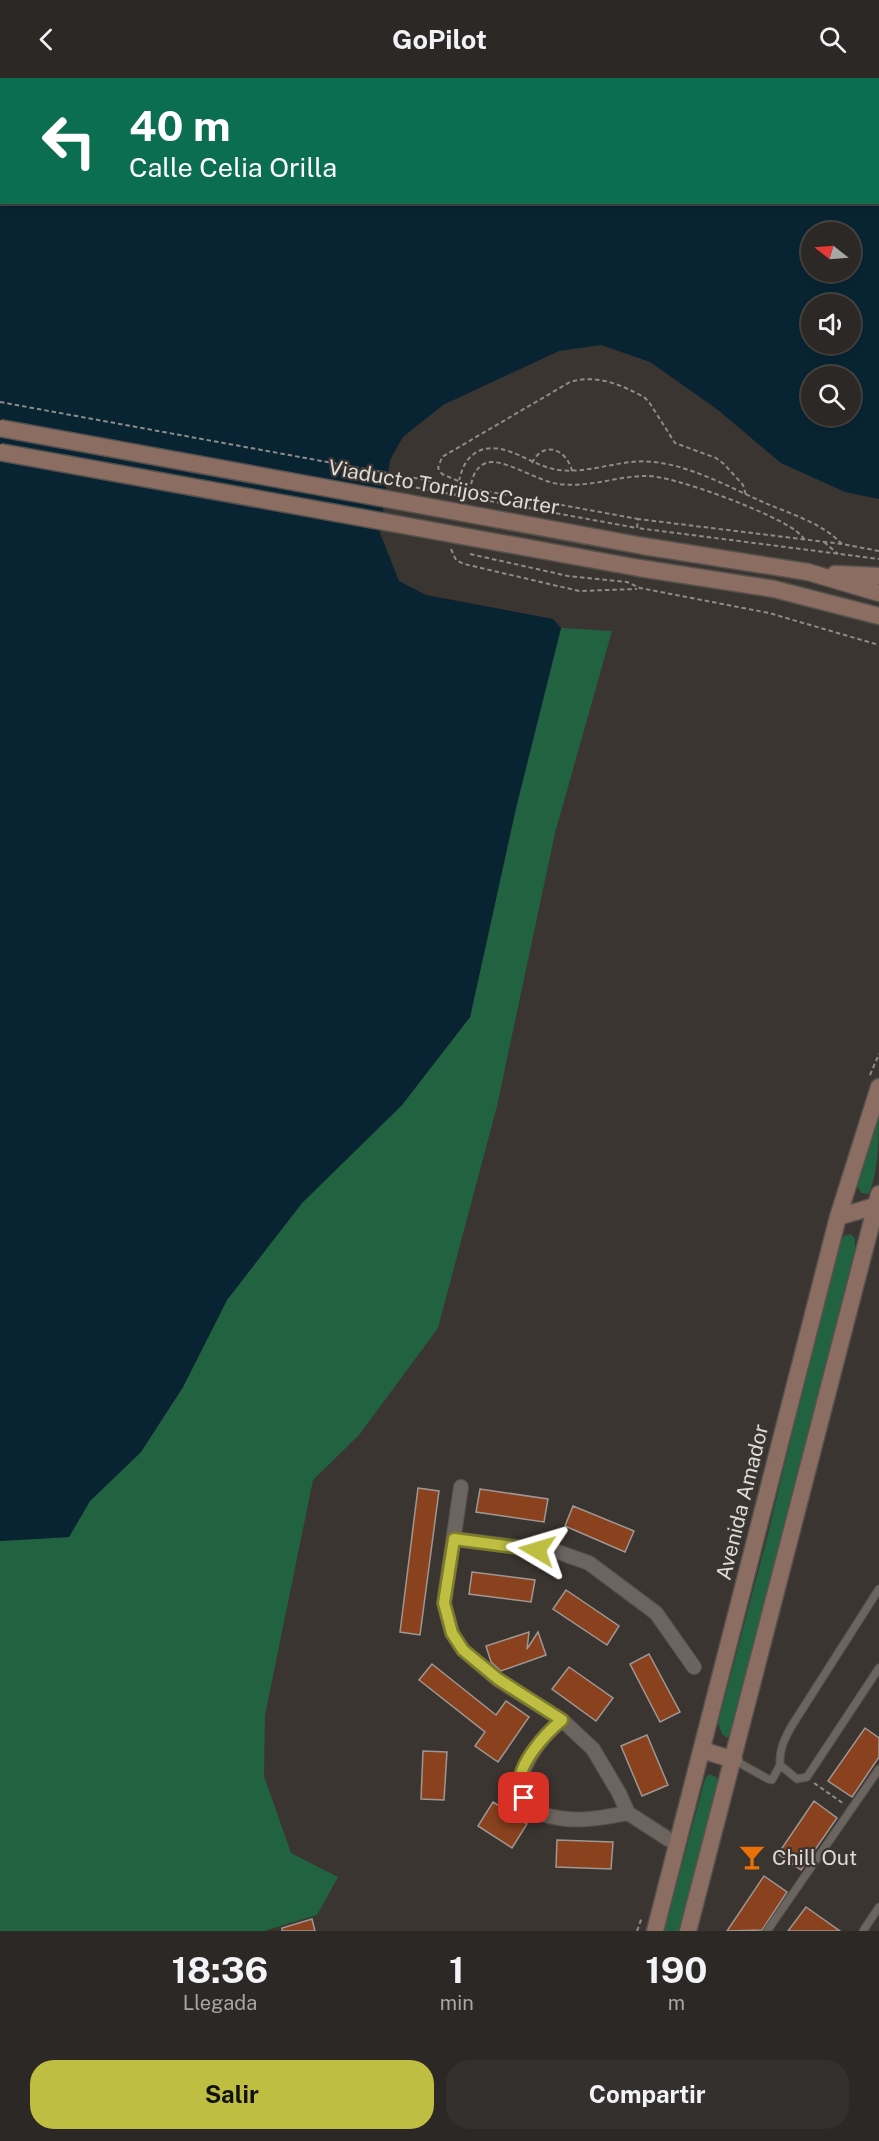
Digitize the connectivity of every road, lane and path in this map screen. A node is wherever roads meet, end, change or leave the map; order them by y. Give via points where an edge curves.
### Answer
1 (0, 402) edge
2 (0, 428) edge
3 (0, 452) edge
4 (532, 463) junction
5 (572, 471) junction
6 (459, 481) junction
7 (746, 495) junction
8 (456, 502) dead end
9 (468, 503) dead end
10 (639, 519) junction
11 (806, 541) junction
12 (450, 542) dead end
13 (824, 542) junction
14 (842, 543) junction
15 (879, 551) edge
16 (466, 553) dead end
17 (839, 555) junction
18 (879, 559) edge
19 (808, 572) junction
20 (879, 576) edge
21 (640, 588) junction
22 (879, 593) edge
23 (876, 616) edge
24 (879, 645) edge
25 (879, 1086) edge
26 (877, 1200) edge
27 (838, 1217) junction
28 (460, 1487) dead end
29 (454, 1539) junction
30 (879, 1589) edge
31 (694, 1667) dead end
32 (879, 1668) edge
33 (562, 1720) junction
34 (702, 1750) junction
35 (734, 1760) junction
36 (780, 1765) junction
37 (879, 1768) edge
38 (807, 1777) junction
39 (851, 1809) junction
40 (628, 1812) junction
41 (677, 1844) junction
42 (879, 1906) edge
43 (655, 1931) edge
44 (688, 1931) edge
45 (767, 1931) edge
46 (863, 1931) edge

1 - 10 path, bridge
2 - 19 main road, Viaducto Torrijos-Carter, bridge via 644,546
3 - 23 main road, Viaducto Torrijos-Carter, bridge via 774,589
4 - 5 path
4 - 5 path via 539,454 556,450 567,458
4 - 6 path via 509,451 483,450 464,464
5 - 7 path via 653,462 698,474
6 - 7 path via 441,474 441,457 585,377 601,379 644,397 675,443 716,458 742,485
6 - 8 path
7 - 14 path via 825,530
9 - 11 path via 476,471 497,461 528,475 563,484 654,476 734,501 788,525
10 - 11 path
10 - 17 path via 638,528
11 - 13 path
12 - 21 path via 456,560 500,574 579,591
13 - 14 path
13 - 17 path
14 - 15 path
16 - 21 path via 568,576 627,582
17 - 18 path
19 - 20 main road
19 - 22 main road, Viaducto Torrijos-Carter
21 - 24 path via 769,613
25 - 27 main road, Avenida Amador
26 - 27 main road
26 - 35 main road
27 - 34 main road, Avenida Amador
28 - 29 street
29 - 31 street via 558,1552 589,1563 656,1613
29 - 33 street via 444,1603 452,1633 463,1650 498,1679
30 - 36 lane via 791,1727 781,1745
32 - 38 lane
33 - 40 street via 593,1749
33 - 40 street via 548,1732 523,1767 519,1783 524,1798 534,1810 557,1818 585,1820
34 - 35 main road
34 - 41 main road, Avenida Amador
35 - 36 lane via 772,1780
35 - 44 main road
36 - 38 lane via 797,1779
37 - 39 lane
38 - 39 path
39 - 45 lane
40 - 41 street
41 - 43 main road, Avenida Amador
42 - 46 lane

